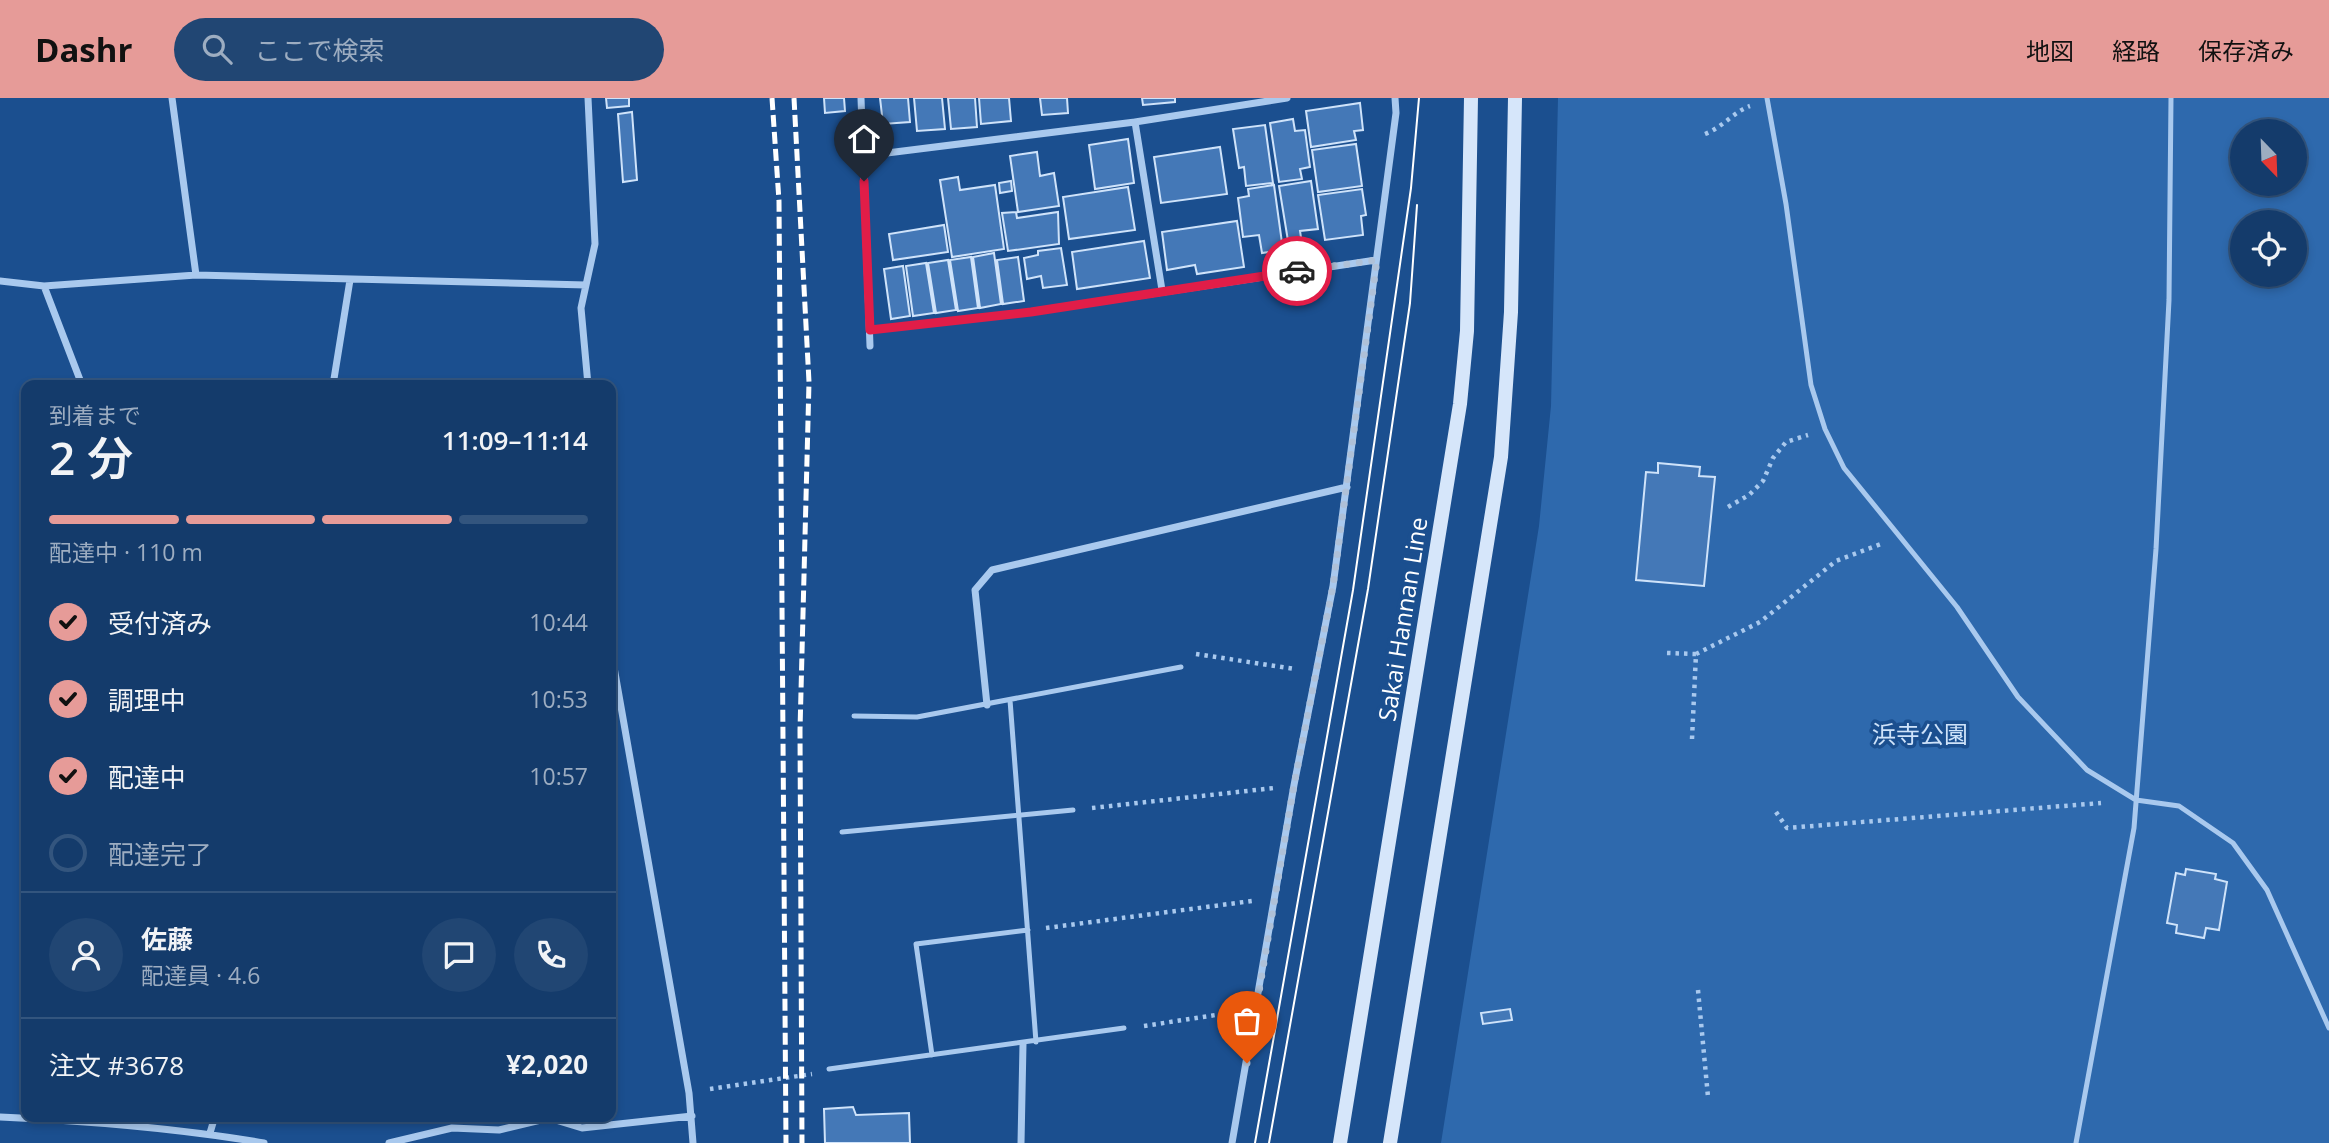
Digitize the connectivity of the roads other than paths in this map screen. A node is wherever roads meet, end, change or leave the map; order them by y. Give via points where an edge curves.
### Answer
1 (172, 98) edge
2 (589, 98) edge
3 (861, 98) edge
4 (1287, 98) edge
5 (1395, 98) edge
6 (1471, 98) edge
7 (1515, 98) edge
8 (2171, 98) edge
9 (1767, 100) edge
10 (1135, 121) junction
11 (863, 156) junction
12 (1377, 260) junction
13 (196, 275) junction
14 (350, 280) junction
15 (0, 281) edge
16 (586, 285) junction
17 (44, 286) junction
18 (1162, 290) junction
19 (870, 330) junction
20 (870, 346) dead end
21 (80, 380) edge
22 (334, 380) edge
23 (588, 380) edge
24 (1347, 487) junction
25 (1181, 667) road end
26 (616, 678) edge
27 (1010, 700) junction
28 (987, 705) junction
29 (855, 716) dead end
30 (2136, 800) junction
31 (1073, 810) road end
32 (1018, 816) junction
33 (842, 832) dead end
34 (1028, 930) junction
35 (1124, 1028) road end
36 (2329, 1028) edge
37 (1036, 1041) junction
38 (1023, 1044) junction
39 (932, 1055) junction
40 (829, 1069) road end
41 (692, 1116) junction
42 (0, 1117) edge
43 (21, 1117) edge
44 (128, 1122) edge
45 (213, 1122) edge
46 (532, 1122) edge
47 (562, 1122) edge
48 (210, 1133) junction
49 (208, 1143) edge
50 (264, 1143) edge
51 (389, 1143) edge
52 (693, 1143) edge
53 (1021, 1143) edge
54 (1232, 1143) edge
55 (1340, 1143) edge
56 (1390, 1143) edge
57 (2076, 1143) edge

1 - 13 street
2 - 16 street via 595,244
3 - 11 street
4 - 10 street
5 - 12 street
6 - 55 main road, Sakai Hannan Line via 1467,331 1460,404
7 - 56 main road via 1512,300 1501,457
8 - 30 lane via 2169,300
9 - 30 lane via 1811,385 1844,468 1957,607 2018,697 2087,770
10 - 11 street
10 - 18 street
11 - 19 street
12 - 18 street
12 - 24 street
13 - 14 street
13 - 17 street
14 - 16 street
14 - 22 street
15 - 17 street
16 - 23 street via 581,308
17 - 21 street
18 - 19 street via 1031,312
19 - 20 street
24 - 28 street via 992,570 975,590
24 - 54 street
25 - 27 lane
26 - 41 street
27 - 28 lane
27 - 32 lane
28 - 29 lane via 917,717
30 - 36 lane via 2179,806 2233,844 2267,890
30 - 57 lane
31 - 32 lane
32 - 33 lane
32 - 34 lane
34 - 37 lane
34 - 39 lane via 916,944
35 - 37 lane
37 - 38 lane
38 - 39 lane
38 - 53 street
39 - 40 lane
41 - 47 street via 582,1128
41 - 52 street
42 - 43 street
44 - 48 street
45 - 48 street
46 - 51 street via 499,1130 452,1128
48 - 49 lane
48 - 50 street

